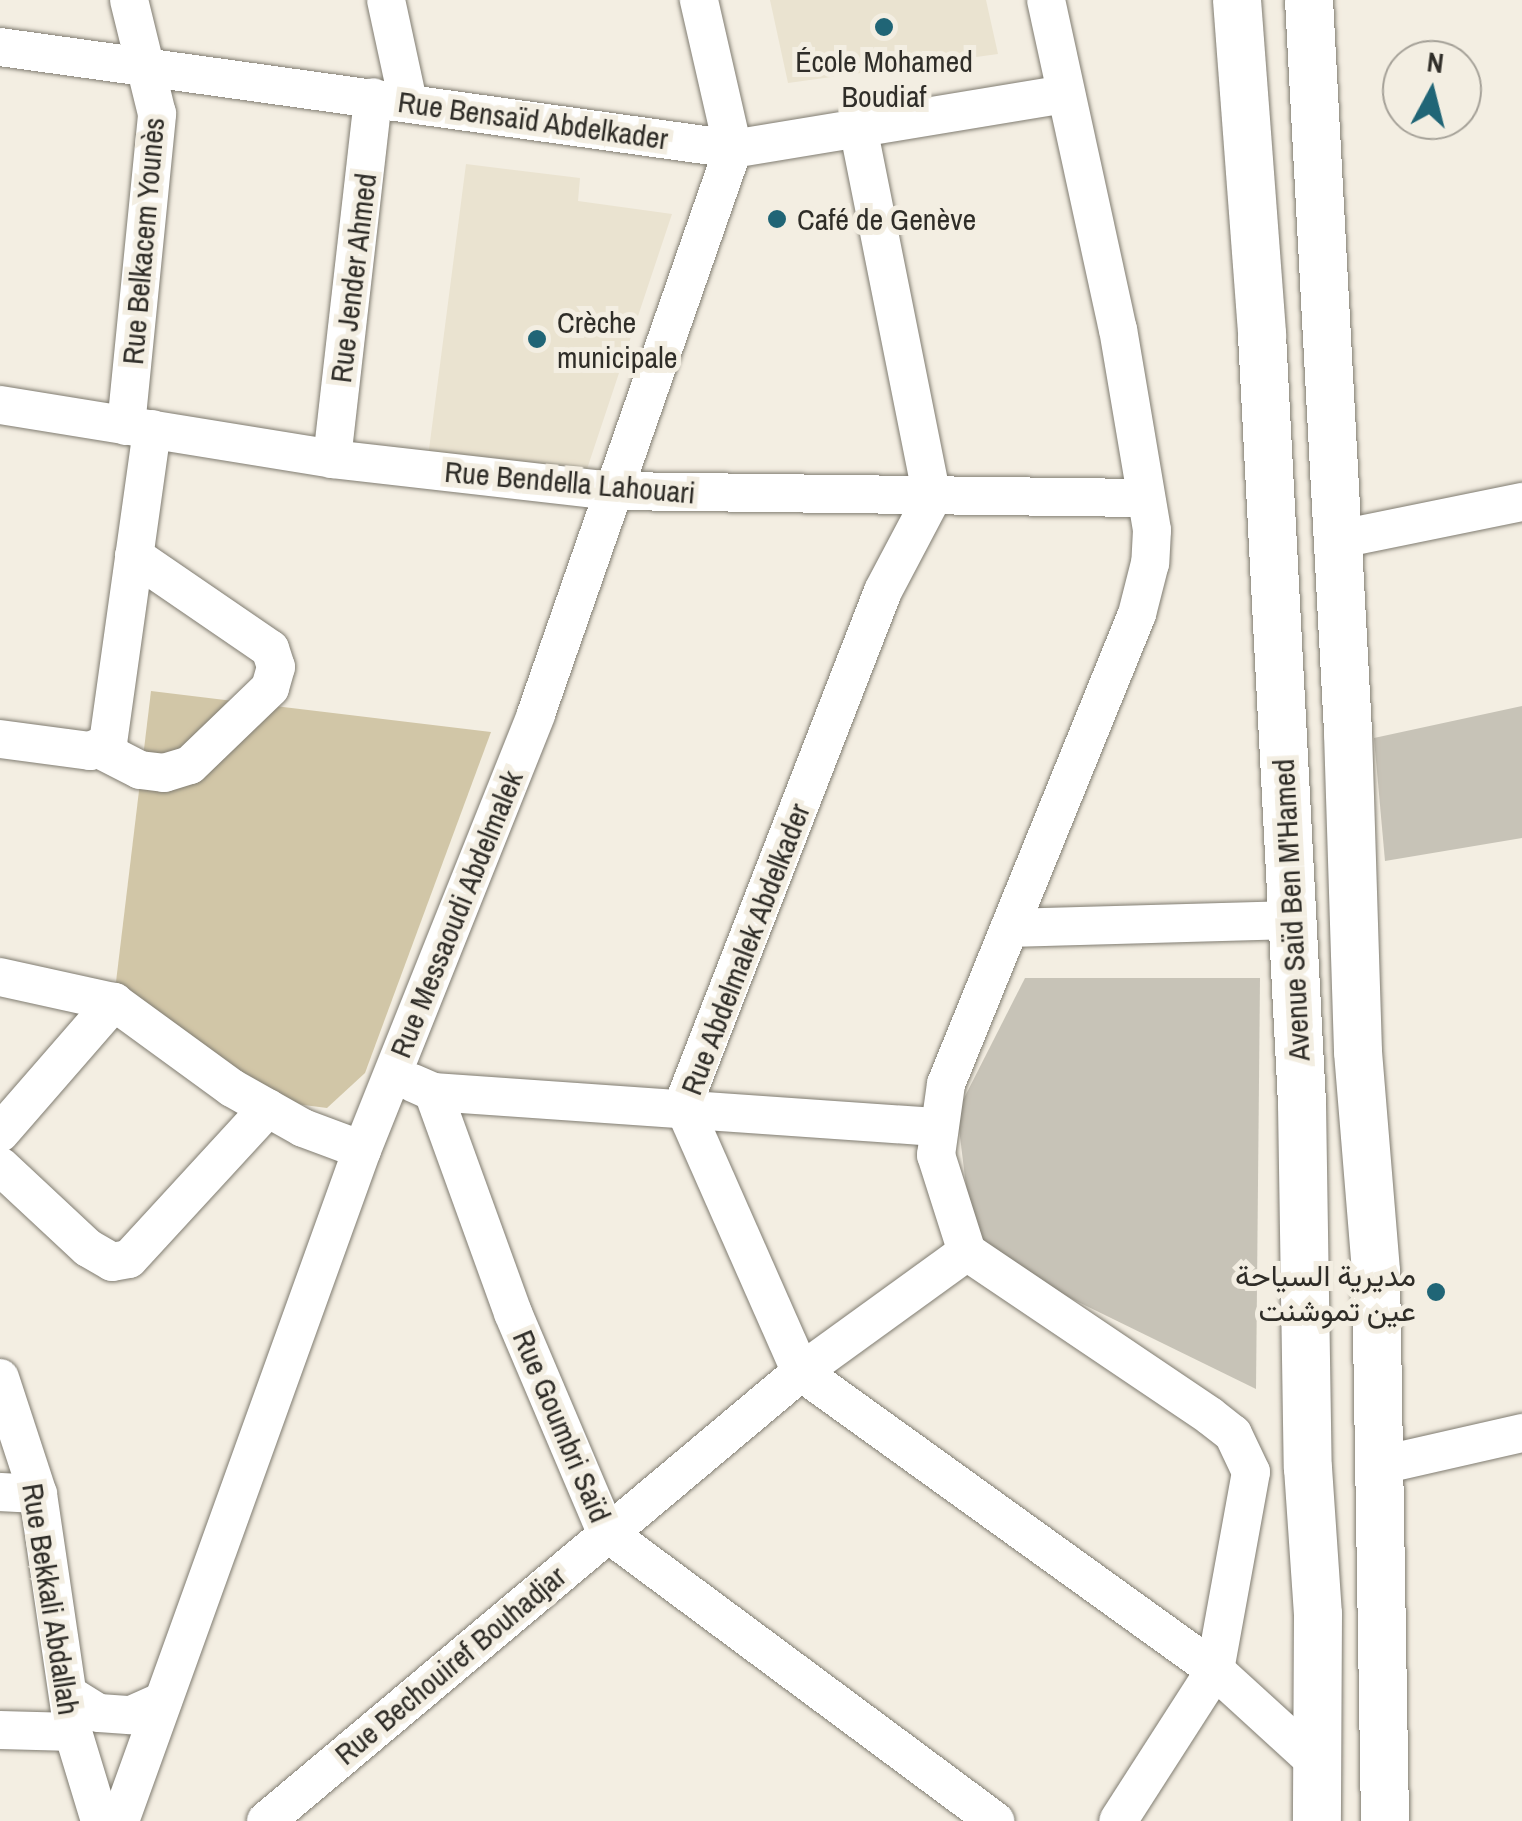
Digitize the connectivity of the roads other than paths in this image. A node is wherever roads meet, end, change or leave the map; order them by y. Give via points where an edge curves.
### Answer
1 (129, 0) edge
2 (386, 0) edge
3 (699, 0) edge
4 (1046, 0) edge
5 (1237, 0) edge
6 (1309, 0) edge
7 (0, 47) edge
8 (151, 72) junction
9 (1064, 94) junction
10 (390, 99) junction
11 (858, 127) junction
12 (733, 150) junction
13 (0, 405) edge
14 (139, 427) junction
15 (332, 459) junction
16 (614, 491) junction
17 (932, 498) junction
18 (1145, 498) junction
19 (1522, 502) edge
20 (1335, 540) junction
21 (134, 556) junction
22 (0, 739) edge
23 (101, 750) junction
24 (1292, 920) junction
25 (1010, 928) junction
26 (0, 977) edge
27 (114, 1002) junction
28 (392, 1074) junction
29 (434, 1092) junction
30 (683, 1105) junction
31 (268, 1108) junction
32 (936, 1127) junction
33 (0, 1133) edge
34 (362, 1150) junction
35 (0, 1166) edge
36 (966, 1252) junction
37 (801, 1372) junction
38 (0, 1378) edge
39 (1522, 1433) edge
40 (1377, 1466) junction
41 (1308, 1468) junction
42 (1251, 1472) junction
43 (0, 1492) edge
44 (38, 1494) junction
45 (606, 1532) junction
46 (1215, 1670) junction
47 (68, 1694) junction
48 (163, 1701) junction
49 (0, 1730) edge
50 (73, 1732) junction
51 (1317, 1763) junction
52 (100, 1821) edge
53 (120, 1821) edge
54 (266, 1821) edge
55 (995, 1821) edge
56 (1118, 1821) edge
57 (1318, 1821) edge
58 (1385, 1821) edge

1 - 8 street, Rue Belkacem Younès
2 - 10 street, Rue Jender Ahmed
3 - 12 street
4 - 9 street
5 - 24 main road, Avenue Saïd Ben M'Hamed
6 - 20 main road, Avenue Saïd Ben M'Hamed
7 - 8 street, Rue Bensaïd Abdelkader
8 - 10 street, Rue Bensaïd Abdelkader
8 - 14 street, Rue Belkacem Younès via 154,151
9 - 11 street, Rue Bensaïd Abdelkader
9 - 18 street via 1118,329
10 - 12 street, Rue Bensaïd Abdelkader
10 - 15 street, Rue Jender Ahmed
11 - 12 street, Rue Bensaïd Abdelkader
11 - 17 street
12 - 16 street, Rue Messaoudi Abdelmalek
13 - 14 street, Rue Bendella Lahouari
14 - 15 street, Rue Bendella Lahouari
14 - 21 street, Rue Belkacem Younès
15 - 16 street, Rue Bendella Lahouari
16 - 17 street, Rue Bendella Lahouari
16 - 28 street, Rue Messaoudi Abdelmalek via 536,714
17 - 18 street, Rue Bendella Lahouari
17 - 30 street, Rue Abdelmalek Abdelkader via 884,591
18 - 25 street via 1150,563 1137,614
19 - 20 street
20 - 40 main road, Avenue Saïd Ben M'Hamed via 1358,1052 1376,1272
21 - 23 street, Rue Belkacem Younès via 108,743
21 - 23 street via 270,649 276,667 270,688 190,765 164,773 140,770
22 - 23 street
24 - 25 street
24 - 41 main road, Avenue Saïd Ben M'Hamed
25 - 32 street via 946,1084
26 - 27 street
27 - 31 street
27 - 33 street
28 - 29 street
28 - 34 street, Rue Messaoudi Abdelmalek
29 - 30 street
29 - 45 street, Rue Goumbri Saïd via 513,1313
30 - 32 street
30 - 37 street, Rue Abdelmalek Abdelkader
31 - 34 street
31 - 35 street via 129,1259 112,1262 88,1248
32 - 36 street via 946,1195
34 - 48 street, Rue Messaoudi Abdelmalek
36 - 37 street, Rue Bechouiref Bouhadjar
36 - 42 street via 1210,1416 1244,1448
37 - 45 street, Rue Bechouiref Bouhadjar
37 - 46 street
38 - 44 street, Rue Bekkali Abdallah
39 - 40 street
40 - 58 main road, Avenue Saïd Ben M'Hamed
41 - 42 street
41 - 51 main road, Avenue Saïd Ben M'Hamed via 1318,1614
42 - 46 street
43 - 44 street
44 - 47 street, Rue Bekkali Abdallah
45 - 54 street, Rue Bechouiref Bouhadjar
45 - 55 street, Rue Goumbri Saïd
46 - 51 street
46 - 56 street
47 - 48 street via 99,1713 130,1715
47 - 50 street, Rue Bekkali Abdallah
48 - 53 street, Rue Messaoudi Abdelmalek
49 - 50 street
50 - 52 street, Rue Bekkali Abdallah
51 - 57 main road, Avenue Saïd Ben M'Hamed

